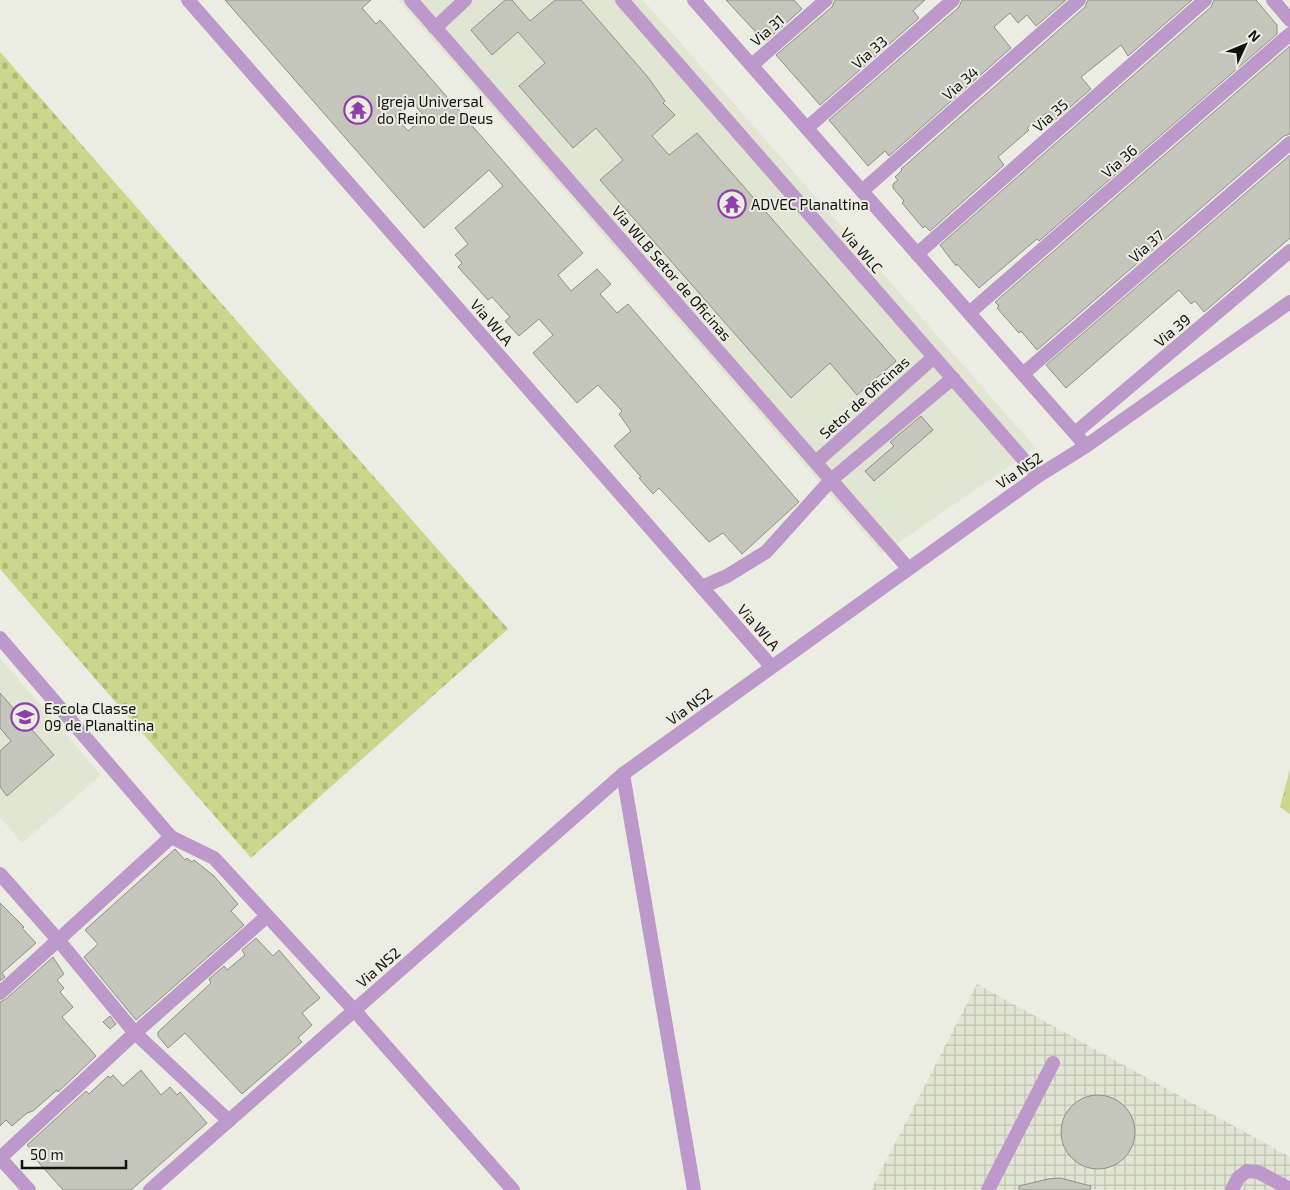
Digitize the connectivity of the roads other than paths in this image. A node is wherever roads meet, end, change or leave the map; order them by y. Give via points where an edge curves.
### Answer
1 (188, 0) edge
2 (411, 0) edge
3 (465, 0) edge
4 (622, 0) edge
5 (826, 0) edge
6 (953, 0) edge
7 (1079, 0) edge
8 (1205, 0) edge
9 (1273, 0) edge
10 (696, 1) edge
11 (1290, 20) edge
12 (435, 28) junction
13 (1290, 34) edge
14 (752, 65) junction
15 (807, 128) junction
16 (1290, 143) edge
17 (862, 191) junction
18 (1290, 250) edge
19 (917, 254) junction
20 (1290, 302) edge
21 (969, 313) junction
22 (934, 357) junction
23 (1023, 374) junction
24 (953, 378) junction
25 (1075, 434) junction
26 (1086, 446) junction
27 (816, 462) junction
28 (1038, 476) junction
29 (831, 480) junction
30 (908, 568) junction
31 (702, 587) junction
32 (0, 638) edge
33 (771, 666) junction
34 (623, 774) junction
35 (170, 837) junction
36 (0, 874) edge
37 (266, 917) junction
38 (59, 940) junction
39 (0, 993) edge
40 (354, 1010) junction
41 (134, 1032) junction
42 (1053, 1062) dead end
43 (229, 1121) junction
44 (0, 1158) edge
45 (1290, 1189) edge
46 (29, 1190) edge
47 (150, 1190) edge
48 (513, 1190) edge
49 (694, 1190) edge
50 (988, 1190) edge
51 (1232, 1190) edge

1 - 31 street, Via WLA
2 - 12 street, Via WLB Setor de Oficinas
3 - 12 street
4 - 22 street, Via WLC
5 - 14 street, Via 31
6 - 15 street, Via 33
7 - 17 street, Via 34
8 - 19 street, Via 35
9 - 11 street
10 - 14 street
12 - 27 street, Via WLB Setor de Oficinas
13 - 21 street, Via 36
14 - 15 street
15 - 17 street
16 - 23 street, Via 37
17 - 19 street
18 - 25 street, Via 39
19 - 21 street
20 - 26 street, Via NS2
21 - 23 street
22 - 24 street, Via WLC
22 - 27 street, Setor de Oficinas
23 - 25 street
24 - 28 street, Via WLC
24 - 29 street
25 - 26 street
26 - 28 street, Via NS2
27 - 29 street, Via WLB Setor de Oficinas
28 - 30 street, Via NS2
29 - 30 street, Via WLB Setor de Oficinas
29 - 31 street via 766,552 728,576
30 - 33 street, Via NS2
31 - 33 street, Via WLA
32 - 35 street
33 - 34 street, Via NS2
34 - 40 street, Via NS2
34 - 49 street
35 - 37 street via 214,858
35 - 38 street
36 - 38 street
37 - 40 street
37 - 41 street
38 - 39 street
38 - 41 street
40 - 43 street, Via NS2
40 - 48 street
41 - 43 street
41 - 44 street
42 - 50 street
43 - 47 street, Via NS2
44 - 46 street
45 - 51 street via 1258,1172 1247,1171 1238,1178

